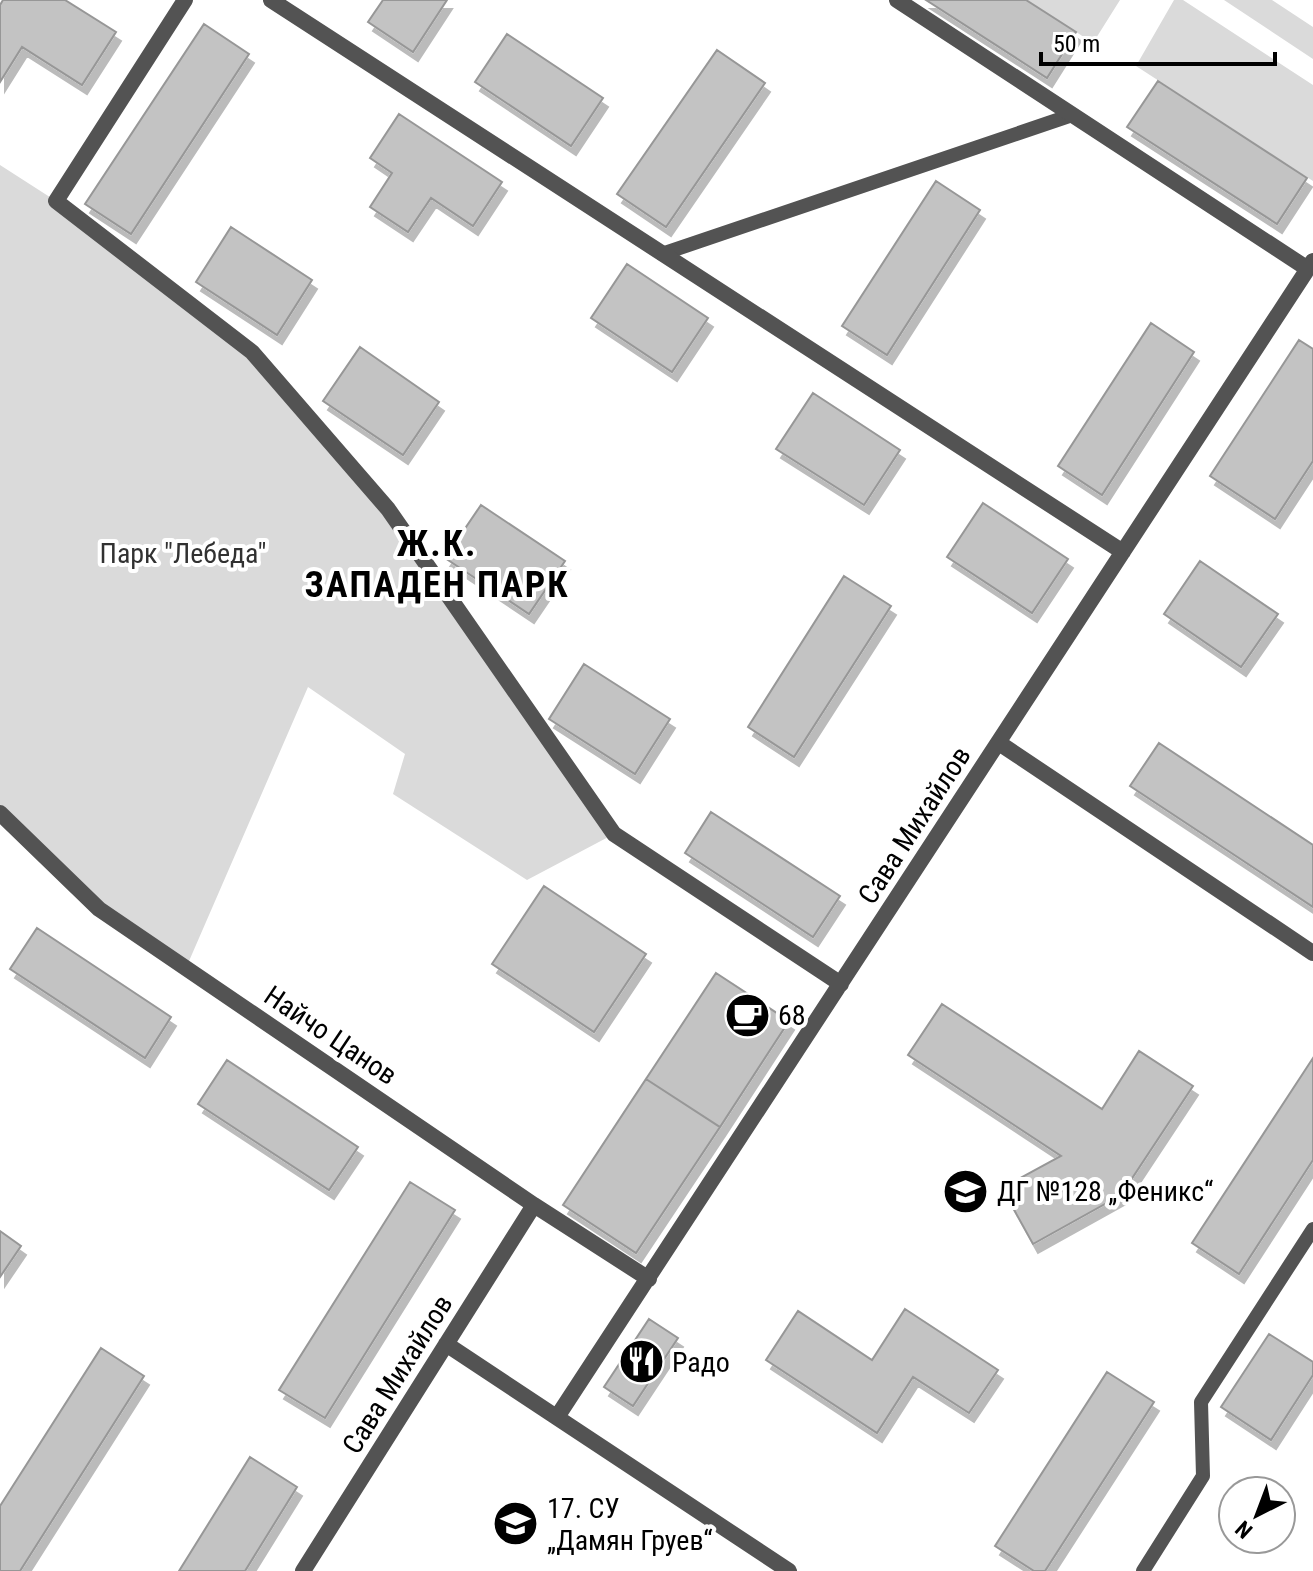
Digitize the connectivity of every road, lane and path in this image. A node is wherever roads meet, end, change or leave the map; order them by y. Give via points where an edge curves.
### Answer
1 (185, 0) edge
2 (271, 0) edge
3 (897, 0) edge
4 (1072, 115) junction
5 (662, 254) junction
6 (1311, 267) edge
7 (1123, 552) junction
8 (999, 743) junction
9 (0, 813) edge
10 (1313, 953) edge
11 (841, 984) junction
12 (534, 1205) junction
13 (1313, 1229) edge
14 (649, 1279) junction
15 (446, 1344) junction
16 (557, 1417) junction
17 (303, 1571) edge
18 (789, 1571) edge
19 (1143, 1571) edge

1 - 11 street via 56,201 263,364 388,509 614,834
2 - 5 street
3 - 4 street
4 - 5 lane
4 - 6 street
5 - 7 street
6 - 7 street, Сава Михайлов
7 - 8 street, Сава Михайлов
8 - 10 street
8 - 11 street, Сава Михайлов
9 - 12 street, Найчо Цанов via 99,909
11 - 14 street, Сава Михайлов
12 - 14 street, Найчо Цанов
12 - 15 street, Сава Михайлов
13 - 19 lane via 1201,1402 1203,1476
14 - 16 street, Сава Михайлов
15 - 16 street
15 - 17 street, Сава Михайлов
16 - 18 street

